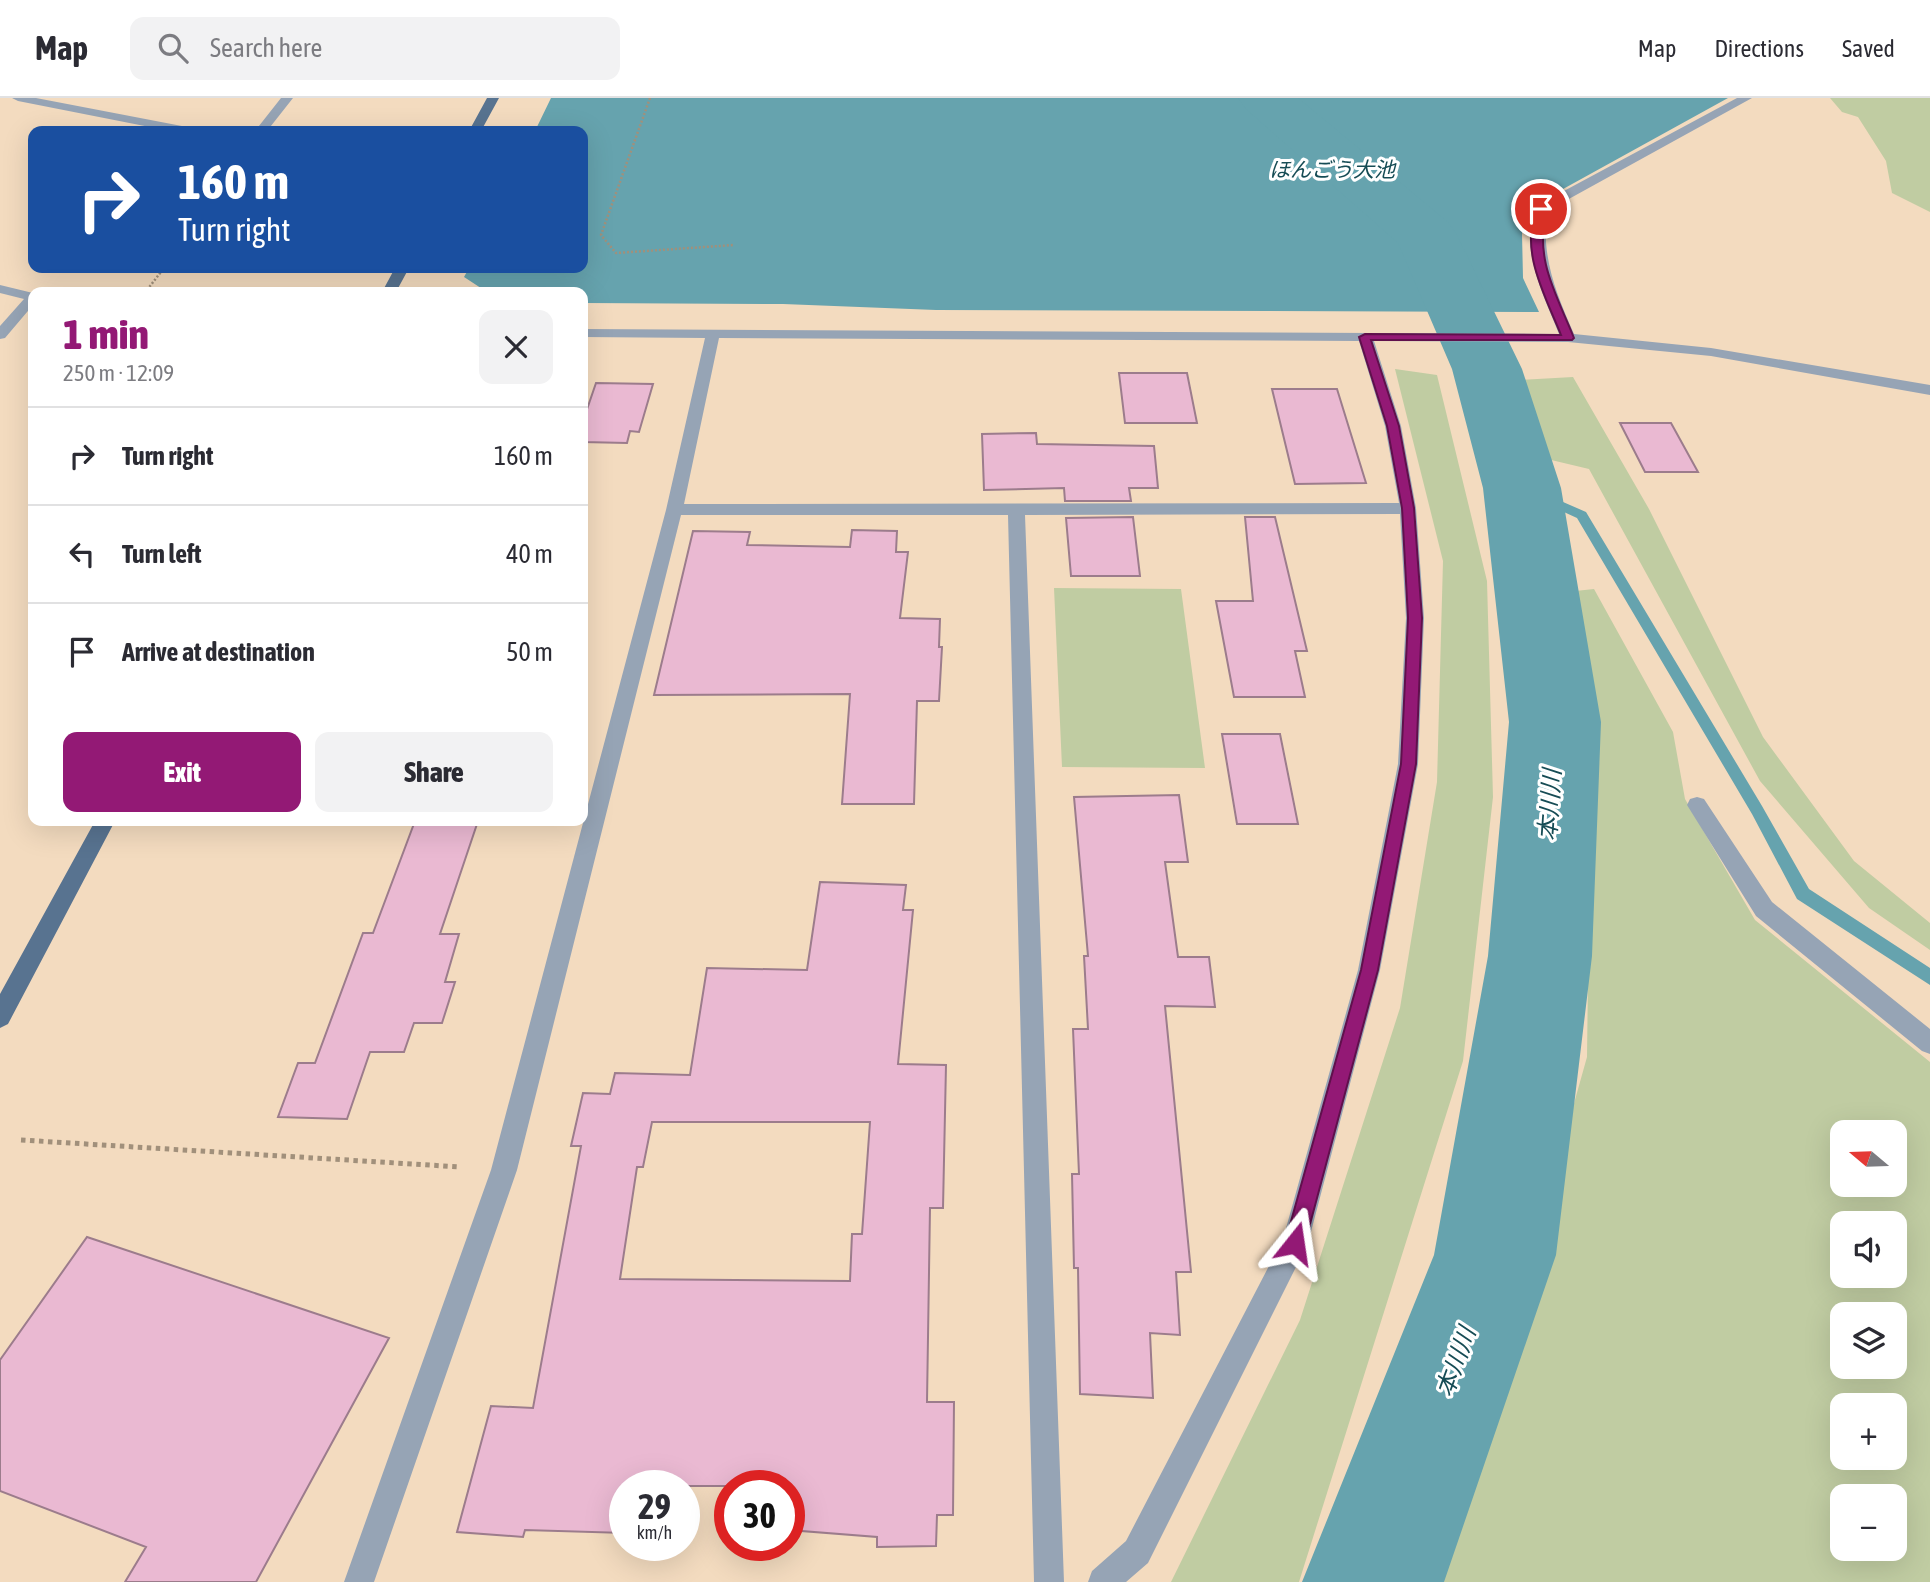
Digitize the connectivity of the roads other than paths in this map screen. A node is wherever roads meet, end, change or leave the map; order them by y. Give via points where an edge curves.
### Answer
1 (287, 98) edge
2 (493, 98) edge
3 (1746, 98) edge
4 (27, 99) edge
5 (162, 126) edge
6 (265, 126) edge
7 (478, 126) edge
8 (0, 289) edge
9 (28, 296) edge
10 (28, 303) edge
11 (588, 333) edge
12 (713, 333) junction
13 (0, 335) edge
14 (1365, 337) junction
15 (1568, 338) junction
16 (1930, 390) edge
17 (1408, 508) junction
18 (674, 510) junction
19 (1016, 511) junction
20 (1697, 805) dead end
21 (101, 826) edge
22 (0, 1017) edge
23 (1930, 1043) edge
24 (359, 1582) edge
25 (1049, 1582) edge
26 (1103, 1582) edge

1 - 6 street
2 - 7 main road
3 - 15 street via 1541,209 1536,230 1538,262
4 - 5 street
8 - 9 street
10 - 13 street
11 - 12 street
12 - 14 street
12 - 18 street
14 - 15 street
14 - 17 street via 1393,426
15 - 16 street via 1711,352
17 - 19 street
17 - 26 street via 1415,618 1408,764 1369,970 1295,1243 1137,1552
18 - 19 street
18 - 24 street via 503,1170
19 - 25 street
20 - 23 street via 1764,909
21 - 22 main road

